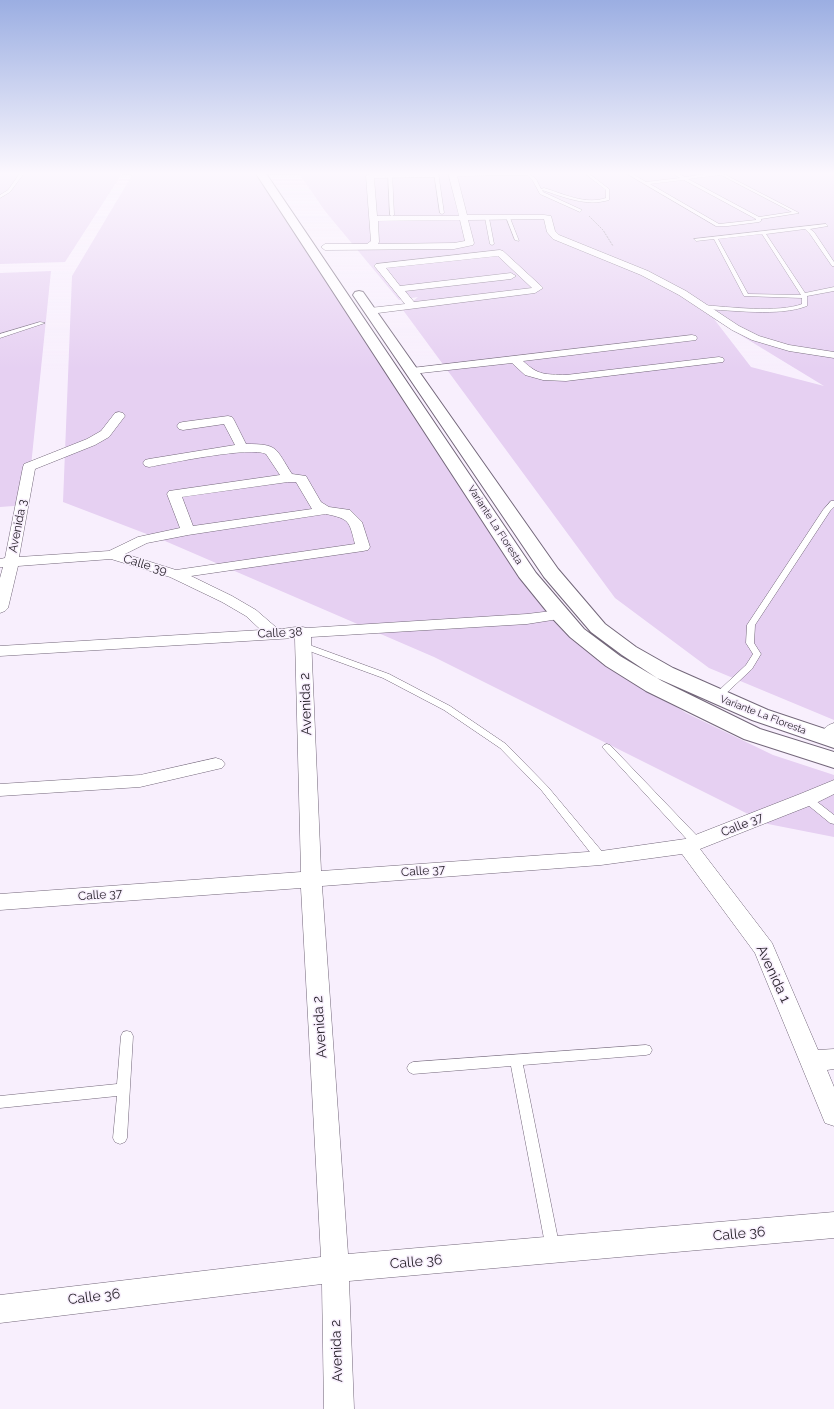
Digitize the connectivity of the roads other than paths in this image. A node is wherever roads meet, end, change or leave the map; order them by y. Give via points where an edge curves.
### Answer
1 (309, 238) edge
2 (319, 238) edge
3 (372, 238) edge
4 (441, 238) dead end
5 (469, 238) edge
6 (491, 238) edge
7 (558, 238) edge
8 (716, 238) joint
9 (766, 238) edge
10 (815, 238) edge
11 (696, 240) dead end
12 (372, 242) junction
13 (492, 244) dead end
14 (325, 246) junction
15 (834, 265) edge
16 (510, 276) dead end
17 (404, 278) dead end
18 (389, 280) junction
19 (398, 289) junction
20 (834, 289) edge
21 (804, 296) junction
22 (411, 305) junction
23 (702, 307) junction
24 (366, 314) junction
25 (42, 323) dead end
26 (0, 336) edge
27 (692, 338) dead end
28 (834, 355) edge
29 (513, 358) junction
30 (718, 360) dead end
31 (412, 371) junction
32 (119, 416) dead end
33 (183, 426) dead end
34 (242, 448) junction
35 (149, 463) dead end
36 (288, 478) junction
37 (834, 503) edge
38 (324, 512) junction
39 (188, 531) junction
40 (112, 555) junction
41 (6, 563) edge
42 (550, 573) junction
43 (175, 574) junction
44 (529, 577) junction
45 (0, 608) edge
46 (560, 615) junction
47 (273, 633) junction
48 (303, 639) junction
49 (0, 650) edge
50 (717, 697) junction
51 (831, 736) edge
52 (607, 747) dead end
53 (834, 760) edge
54 (216, 764) dead end
55 (834, 786) edge
56 (0, 790) edge
57 (807, 799) junction
58 (834, 820) edge
59 (692, 844) junction
60 (601, 858) junction
61 (311, 880) junction
62 (0, 902) edge
63 (127, 1036) dead end
64 (646, 1050) dead end
65 (516, 1059) junction
66 (834, 1059) edge
67 (812, 1061) junction
68 (413, 1068) dead end
69 (124, 1089) junction
70 (0, 1102) edge
71 (834, 1115) edge
72 (120, 1138) dead end
73 (834, 1225) edge
74 (553, 1250) junction
75 (335, 1269) junction
76 (0, 1309) edge
77 (339, 1409) edge

1 - 24 main road, Variante La Floresta
2 - 14 main road, Variante La Floresta
3 - 12 street
4 - 12 street
5 - 12 street via 470,242 467,244 454,246
6 - 13 lane
7 - 23 street via 629,264 675,288
8 - 11 lane
8 - 21 lane via 746,295
9 - 21 lane
10 - 15 lane
12 - 14 street
14 - 24 main road, Variante La Floresta
16 - 19 street
17 - 18 street
18 - 19 street
18 - 22 street via 379,266 500,253 538,288
19 - 22 street
20 - 21 lane
21 - 23 lane via 804,307 786,309
22 - 24 street
23 - 28 street via 746,334 771,343
24 - 31 main road, Variante La Floresta
24 - 44 main road, Variante La Floresta via 430,427
25 - 26 lane
27 - 29 street
29 - 30 street via 529,373 543,377 566,378
29 - 31 street
31 - 42 main road, Variante La Floresta
32 - 41 street, Avenida 3 via 105,434 91,442 29,467
33 - 34 street via 228,420
34 - 35 street
34 - 36 street via 265,448 271,451
36 - 38 street via 300,479 316,507
36 - 39 street via 174,494
37 - 50 lane via 750,624 750,643 757,654 749,666
38 - 39 street
38 - 43 street via 345,513 357,525 363,547
39 - 40 street via 143,540
40 - 41 street, Calle 39
40 - 43 street, Calle 39
41 - 45 street, Avenida 3
42 - 44 main road
42 - 50 main road, Variante La Floresta via 598,628 629,652
43 - 47 street, Calle 39 via 251,613
44 - 46 main road, Variante La Floresta
46 - 48 street, Calle 38
46 - 53 main road, Variante La Floresta via 613,661 654,686 752,734
47 - 48 street, Calle 38
47 - 49 street, Calle 38
48 - 60 lane via 386,676 447,708 503,746 545,789
48 - 61 street, Avenida 2
50 - 51 main road, Variante La Floresta via 760,715
52 - 59 lane via 630,770
54 - 56 street via 140,781
55 - 57 street, Calle 37
57 - 58 lane
57 - 59 street, Calle 37
59 - 60 street, Calle 37
59 - 67 street, Avenida 1 via 764,949
60 - 61 street, Calle 37
61 - 62 street, Calle 37
61 - 75 street, Avenida 2
63 - 69 lane
64 - 65 lane
65 - 68 lane
65 - 74 lane
66 - 67 street
67 - 71 street, Avenida 1
69 - 70 lane
69 - 72 lane
73 - 74 street, Calle 36
74 - 75 street, Calle 36
75 - 76 street, Calle 36
75 - 77 street, Avenida 2

